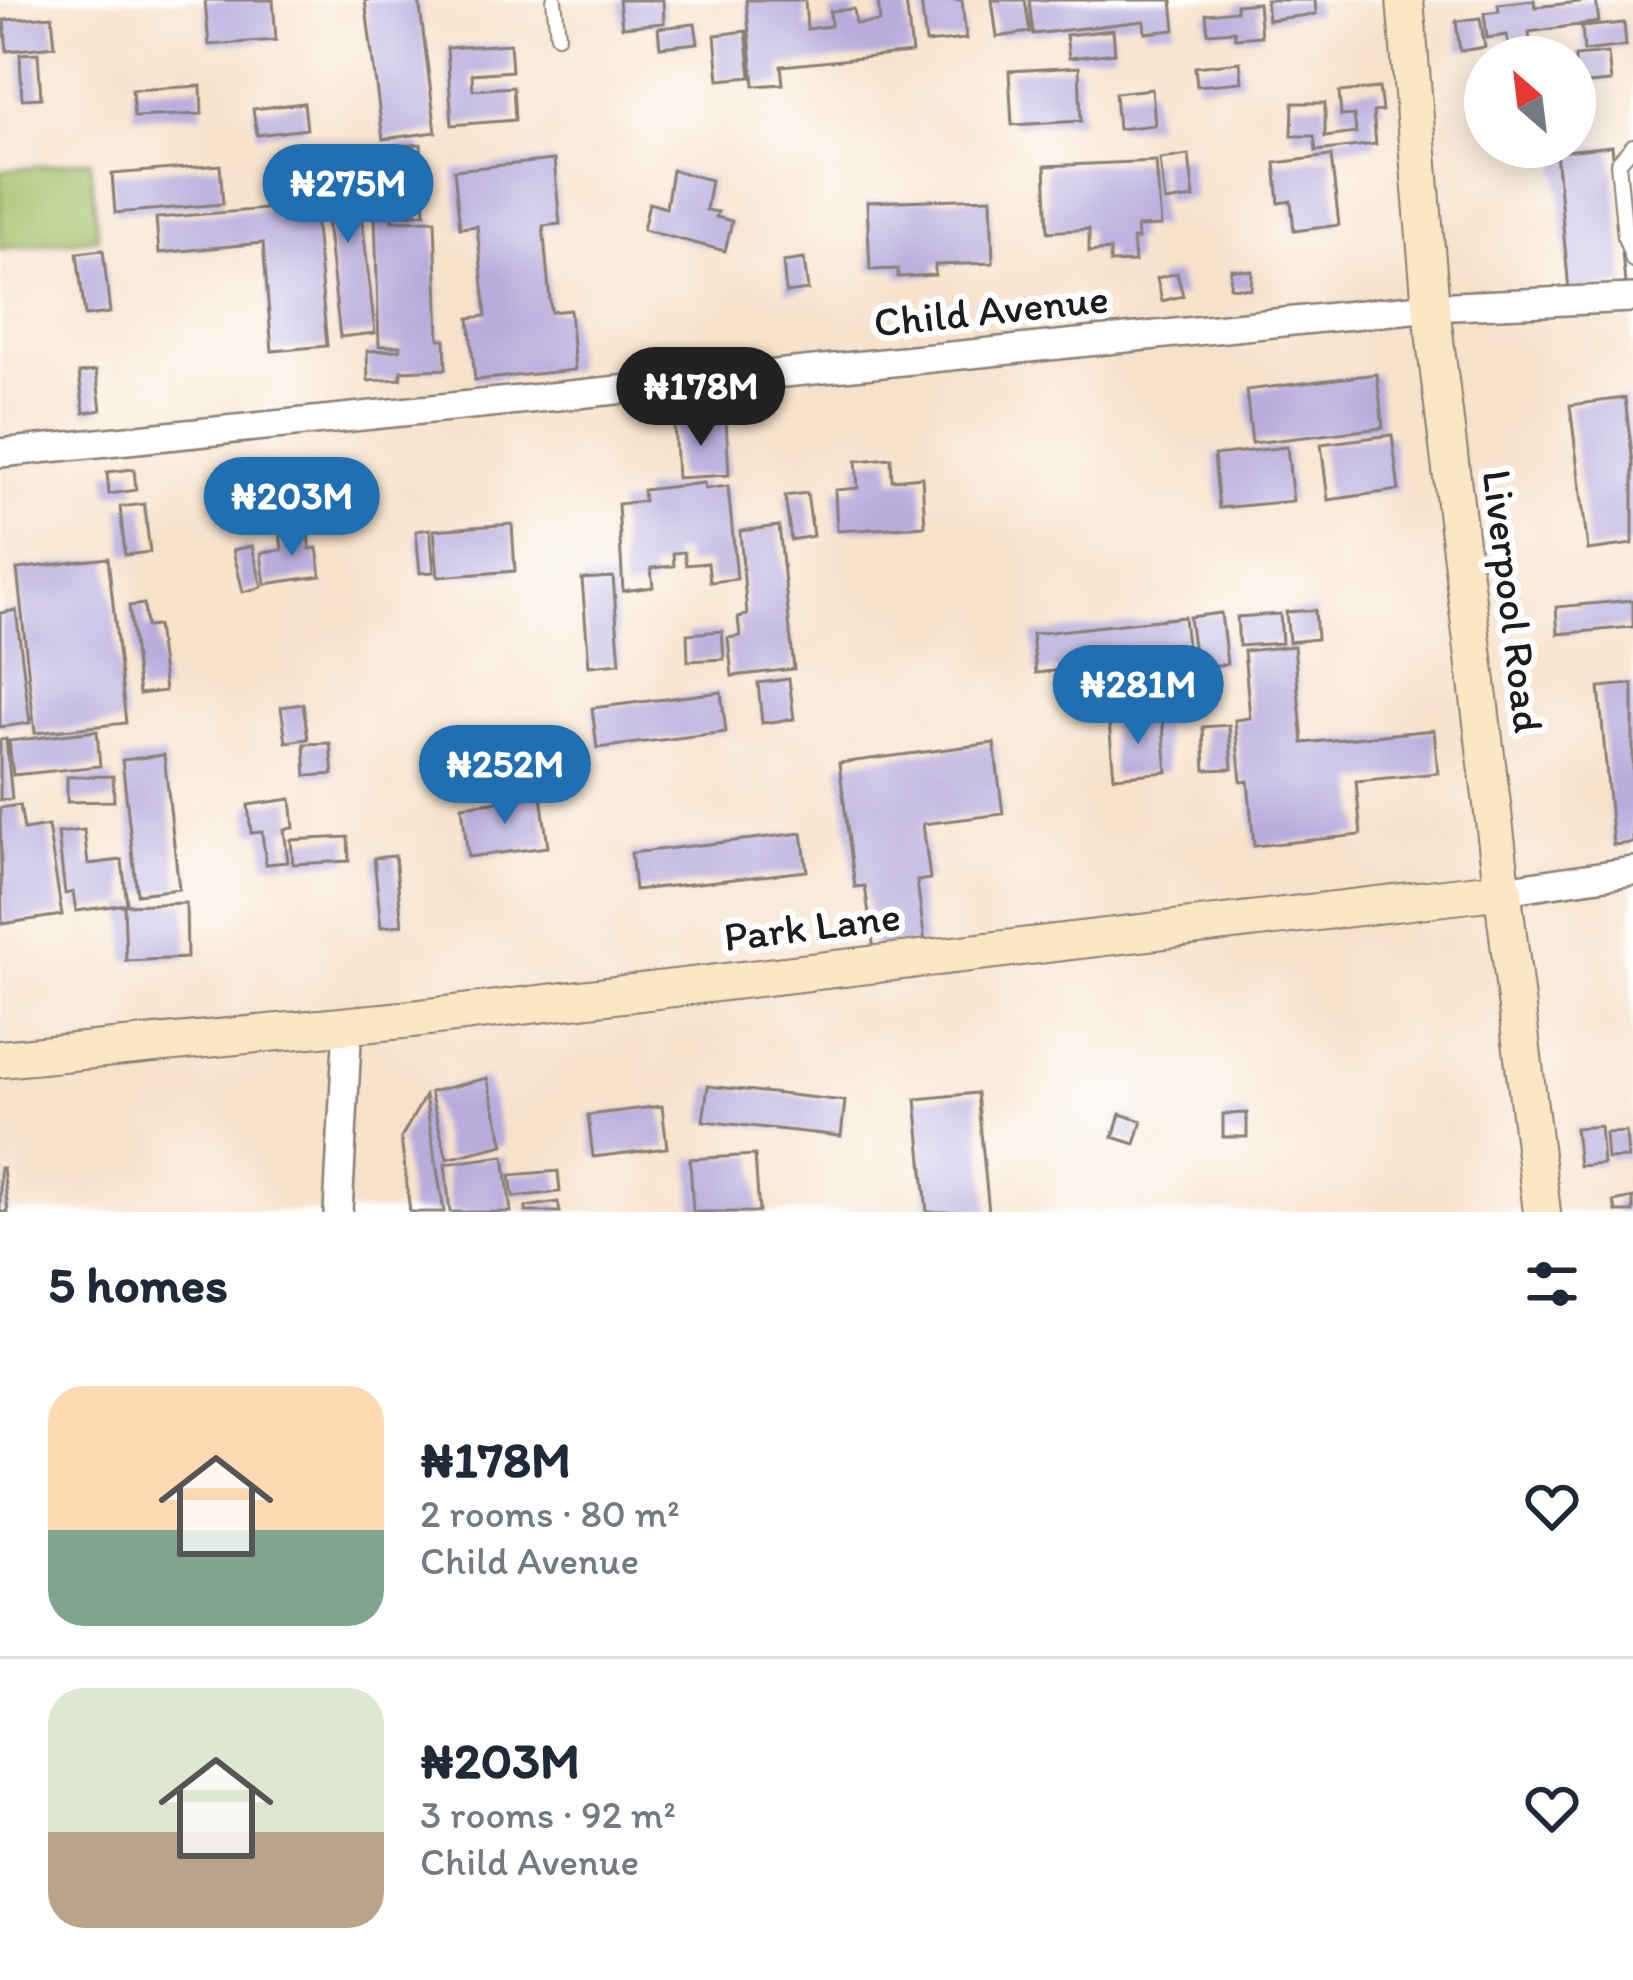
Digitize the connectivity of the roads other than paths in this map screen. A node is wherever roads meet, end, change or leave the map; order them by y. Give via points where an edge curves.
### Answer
1 (554, 0) edge
2 (1405, 0) edge
3 (558, 34) dead end
4 (1633, 146) edge
5 (1633, 260) edge
6 (1633, 298) edge
7 (1430, 307) junction
8 (0, 453) edge
9 (1633, 871) edge
10 (1504, 890) junction
11 (348, 1023) junction
12 (0, 1059) edge
13 (338, 1212) edge
14 (1543, 1212) edge

1 - 3 lane
2 - 7 street, Liverpool Road
4 - 5 lane via 1618,164
6 - 7 street, Child Avenue
7 - 8 street, Child Avenue
7 - 10 street, Liverpool Road
9 - 10 street, Park Lane
10 - 11 street, Park Lane
10 - 14 street, Liverpool Road
11 - 12 street, Park Lane
11 - 13 street

